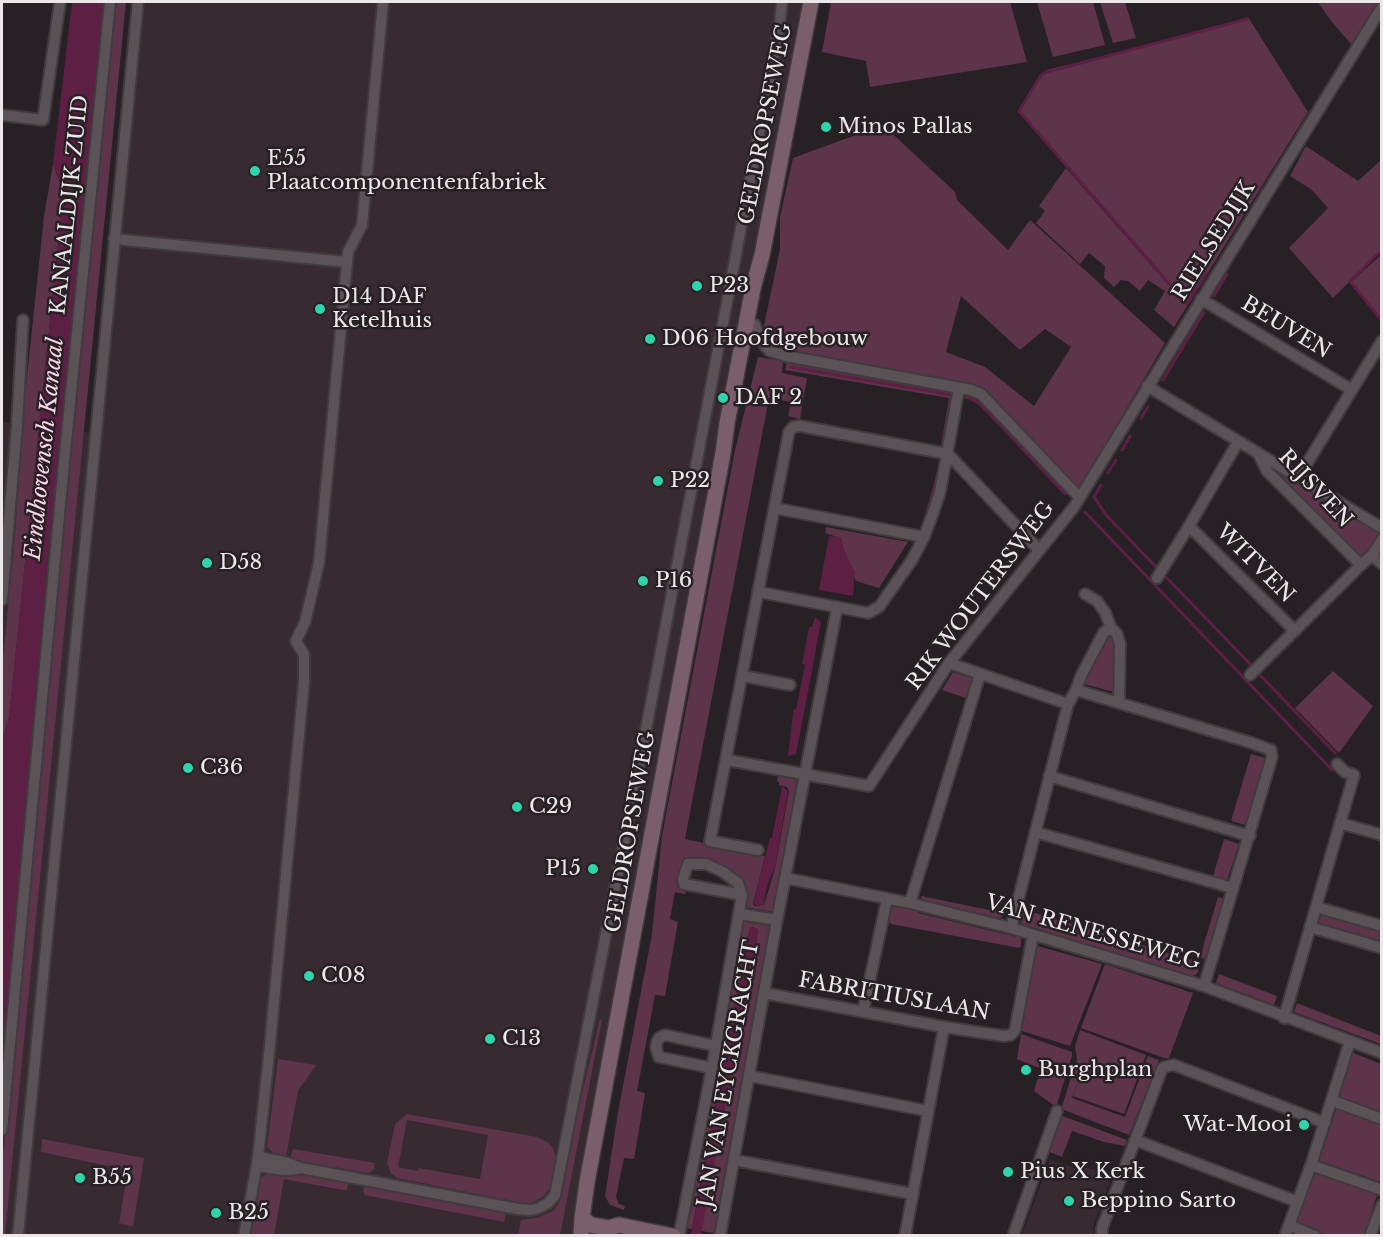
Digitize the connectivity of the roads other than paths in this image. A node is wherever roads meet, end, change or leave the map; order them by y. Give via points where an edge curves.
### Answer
1 (60, 2) edge
2 (110, 2) edge
3 (138, 2) edge
4 (383, 2) edge
5 (783, 2) edge
6 (811, 2) edge
7 (1382, 7) edge
8 (2, 115) edge
9 (114, 239) junction
10 (762, 255) junction
11 (347, 262) junction
12 (1200, 299) junction
13 (23, 320) dead end
14 (755, 325) junction
15 (1382, 341) edge
16 (1148, 386) junction
17 (959, 388) junction
18 (1352, 390) junction
19 (1238, 442) junction
20 (723, 453) junction
21 (1258, 453) junction
22 (948, 454) junction
23 (1298, 478) junction
24 (1080, 497) junction
25 (774, 508) junction
26 (1188, 526) junction
27 (1382, 528) edge
28 (924, 537) junction
29 (1382, 540) edge
30 (1039, 550) junction
31 (1372, 555) junction
32 (1382, 564) edge
33 (1361, 565) junction
34 (1157, 578) dead end
35 (759, 592) junction
36 (2, 594) edge
37 (1085, 594) dead end
38 (2, 600) edge
39 (837, 608) junction
40 (1111, 628) junction
41 (1295, 630) junction
42 (950, 663) junction
43 (980, 674) junction
44 (1250, 675) dead end
45 (743, 676) junction
46 (790, 685) dead end
47 (1076, 690) junction
48 (1119, 702) junction
49 (1068, 704) junction
50 (727, 760) junction
51 (1337, 764) dead end
52 (806, 775) junction
53 (1049, 776) junction
54 (1340, 822) junction
55 (1035, 832) junction
56 (1382, 835) edge
57 (1250, 836) junction
58 (758, 850) dead end
59 (785, 878) junction
60 (1233, 888) junction
61 (742, 895) junction
62 (887, 899) junction
63 (910, 903) junction
64 (1316, 907) junction
65 (740, 914) junction
66 (777, 920) junction
67 (1382, 926) edge
68 (1310, 927) junction
69 (1011, 928) junction
70 (1033, 935) junction
71 (1382, 948) edge
72 (1204, 986) junction
73 (764, 993) junction
74 (863, 1012) junction
75 (1284, 1017) junction
76 (944, 1027) junction
77 (1350, 1041) junction
78 (716, 1046) junction
79 (1382, 1053) edge
80 (712, 1068) junction
81 (750, 1076) junction
82 (1333, 1101) junction
83 (928, 1111) junction
84 (1057, 1111) dead end
85 (1382, 1119) edge
86 (1325, 1123) junction
87 (2, 1130) edge
88 (1135, 1140) junction
89 (734, 1160) junction
90 (257, 1162) junction
91 (1311, 1165) junction
92 (1382, 1190) edge
93 (913, 1194) junction
94 (1298, 1202) junction
95 (1382, 1205) edge
96 (582, 1218) junction
97 (1287, 1230) edge
98 (18, 1236) edge
99 (244, 1236) edge
100 (574, 1236) edge
101 (581, 1236) edge
102 (673, 1236) edge
103 (679, 1236) edge
104 (720, 1236) edge
105 (905, 1236) edge
106 (1012, 1236) edge
107 (1102, 1236) edge
108 (1315, 1236) edge
109 (1370, 1236) edge

1 - 8 street via 43,120
2 - 87 street, KANAALDIJK-ZUID
3 - 9 street
4 - 11 street via 362,225
5 - 90 street via 555,1196 539,1208 525,1209 285,1162
6 - 10 main road, GELDROPSEWEG via 796,104
7 - 12 street, RIELSEDIJK
9 - 11 street
9 - 98 street
10 - 14 main road, GELDROPSEWEG
10 - 20 main road, GELDROPSEWEG
11 - 90 street via 319,563 305,622 296,641 304,655 304,682
12 - 16 street, RIELSEDIJK
12 - 18 street, BEUVEN
13 - 36 street
14 - 17 street via 766,347 786,357
14 - 20 main road, GELDROPSEWEG via 734,424
15 - 18 street, RIJSVEN
16 - 19 street, RIJSVEN
16 - 24 street, RIELSEDIJK
17 - 22 street
17 - 24 street via 986,397
18 - 23 street, RIJSVEN
19 - 21 street, RIJSVEN
19 - 26 street, WITVEN
20 - 96 main road, GELDROPSEWEG
21 - 23 street, RIJSVEN
21 - 33 street, RIJSVEN via 1267,471
22 - 25 street via 793,427
22 - 28 street
22 - 30 street
23 - 27 street, RIJSVEN
24 - 30 street, RIK WOUTERSWEG
25 - 28 street
25 - 35 street
26 - 34 street, WITVEN
26 - 41 street, WITVEN
28 - 39 street via 879,608 868,612
29 - 31 street
30 - 42 street, RIK WOUTERSWEG
31 - 32 street
31 - 33 street
33 - 41 street, WITVEN
35 - 39 street
35 - 45 street
36 - 38 street
37 - 40 street via 1098,601
39 - 52 street, JAN VAN EYCKGRACHT
40 - 47 street via 1104,632
40 - 48 street via 1120,644
41 - 44 street, WITVEN
42 - 43 street
42 - 52 street, RIK WOUTERSWEG via 868,786
43 - 49 street
43 - 63 street
45 - 46 street
45 - 50 street
47 - 48 street
47 - 49 street
48 - 57 street via 1271,750
49 - 53 street
50 - 52 street
50 - 58 street via 710,841
51 - 54 street via 1353,775
52 - 59 street, JAN VAN EYCKGRACHT
53 - 55 street
53 - 57 street
54 - 56 street
54 - 64 street
55 - 60 street
55 - 69 street
57 - 60 street
59 - 62 street, VAN RENESSEWEG
59 - 66 street, JAN VAN EYCKGRACHT
60 - 72 street
61 - 61 street via 738,884 723,872 706,864 688,864 684,884
61 - 65 street, JAN VAN EYCKGRACHT
62 - 63 street, VAN RENESSEWEG
62 - 74 street
63 - 69 street, VAN RENESSEWEG
64 - 67 street
64 - 68 street
65 - 66 street, JAN VAN EYCKGRACHT
65 - 78 street, JAN VAN EYCKGRACHT
66 - 73 street, JAN VAN EYCKGRACHT
68 - 71 street
68 - 75 street
69 - 70 street, VAN RENESSEWEG
70 - 72 street, VAN RENESSEWEG
70 - 76 street, FABRITIUSLAAN via 1011,1035
72 - 75 street, VAN RENESSEWEG
73 - 74 street, FABRITIUSLAAN
73 - 81 street, JAN VAN EYCKGRACHT
74 - 76 street, FABRITIUSLAAN
75 - 77 street, VAN RENESSEWEG
76 - 83 street
77 - 79 street, VAN RENESSEWEG
77 - 82 street
78 - 80 street, JAN VAN EYCKGRACHT
78 - 80 street, JAN VAN EYCKGRACHT via 665,1035 657,1042 659,1057
80 - 103 street, JAN VAN EYCKGRACHT
81 - 83 street
81 - 89 street, JAN VAN EYCKGRACHT
82 - 85 street
82 - 86 street
83 - 93 street
84 - 106 street
86 - 88 street via 1174,1065 1162,1070
86 - 91 street
88 - 94 street
88 - 107 street
89 - 93 street
89 - 104 street, JAN VAN EYCKGRACHT
90 - 99 street
91 - 92 street
91 - 94 street
93 - 105 street
94 - 97 street
95 - 109 street
96 - 100 main road, GELDROPSEWEG
96 - 101 main road, GELDROPSEWEG
96 - 102 main road via 610,1219 619,1225
97 - 108 street

